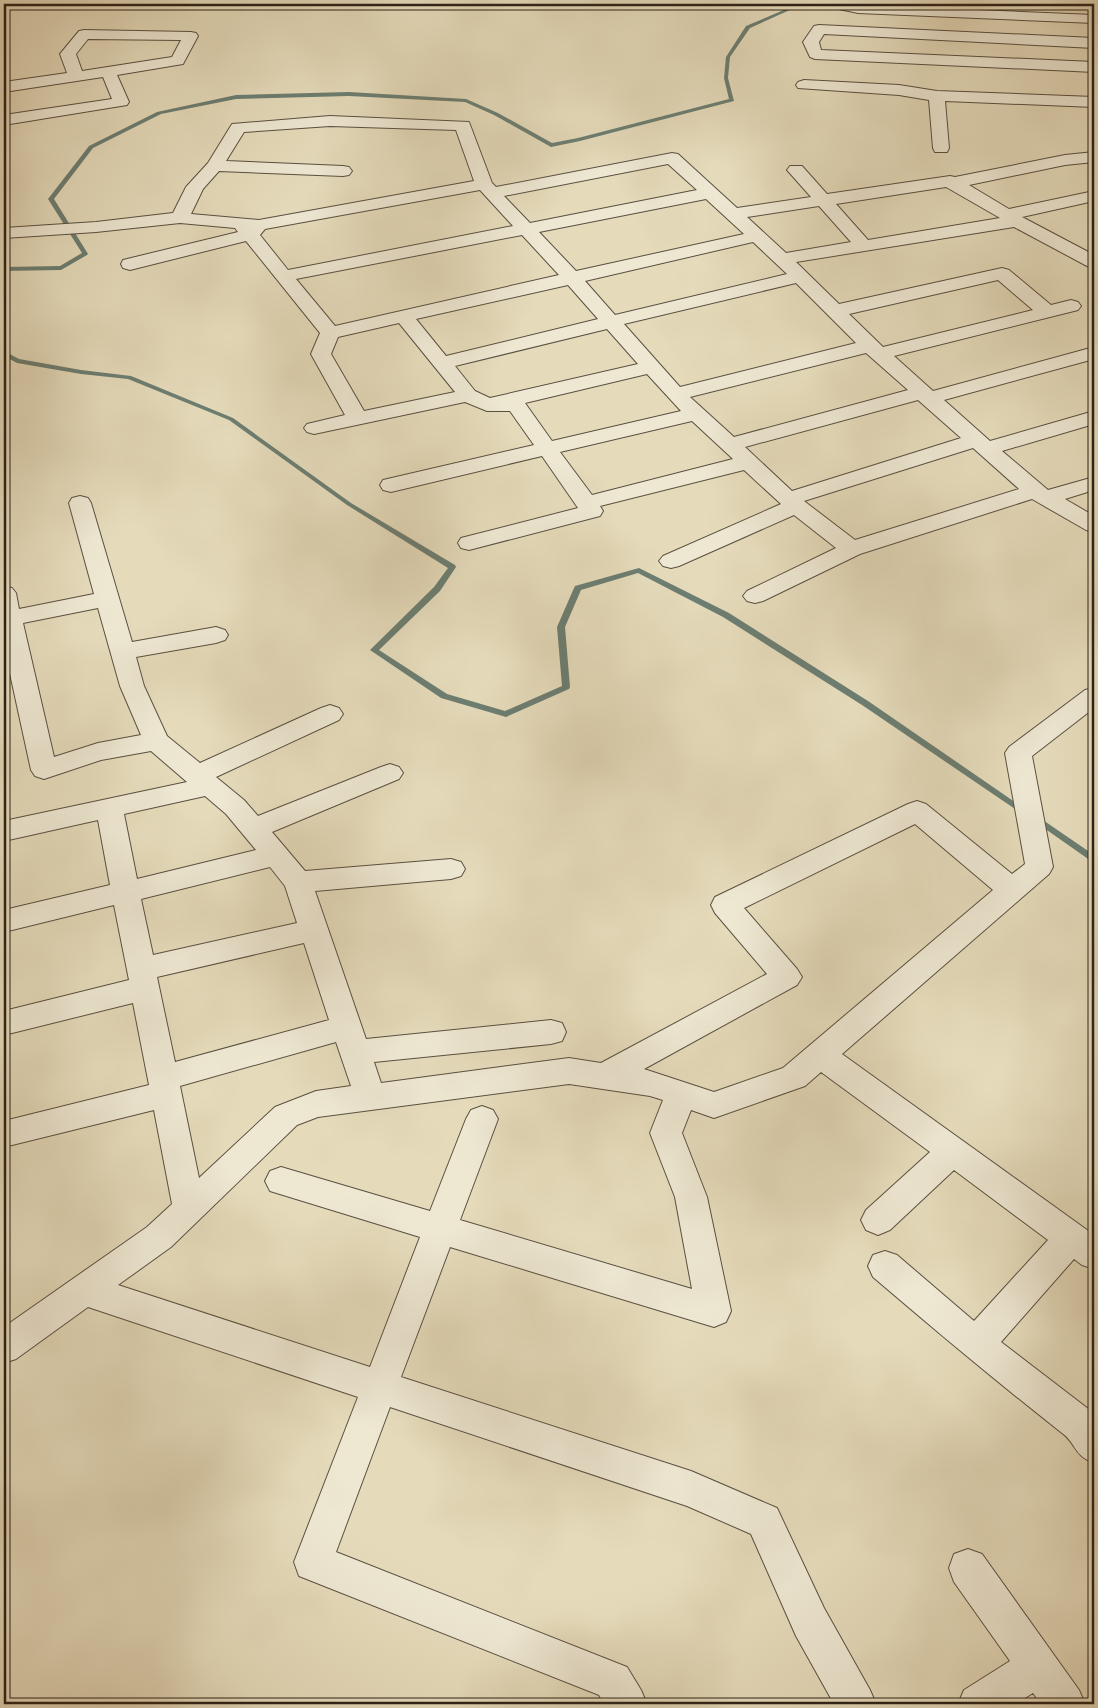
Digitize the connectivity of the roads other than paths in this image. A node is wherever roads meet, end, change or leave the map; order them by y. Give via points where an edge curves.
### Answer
1 (844, 6) dead end
2 (1008, 9) edge
3 (1094, 19) edge
4 (1014, 39) junction
5 (1094, 43) edge
6 (1016, 63) junction
7 (1094, 67) edge
8 (108, 71) junction
9 (76, 76) junction
10 (804, 85) dead end
11 (4, 87) edge
12 (937, 96) junction
13 (1094, 102) edge
14 (4, 120) edge
15 (941, 148) dead end
16 (1094, 157) edge
17 (215, 166) junction
18 (796, 170) dead end
19 (343, 171) dead end
20 (952, 183) junction
21 (488, 188) junction
22 (711, 193) junction
23 (1094, 196) edge
24 (823, 200) junction
25 (734, 214) junction
26 (180, 218) junction
27 (1011, 218) junction
28 (250, 228) junction
29 (526, 229) junction
30 (12, 233) edge
31 (757, 236) junction
32 (1094, 242) edge
33 (864, 246) junction
34 (1067, 248) junction
35 (782, 259) junction
36 (1094, 262) edge
37 (130, 264) dead end
38 (284, 276) junction
39 (800, 276) junction
40 (572, 278) junction
41 (1071, 306) dead end
42 (835, 311) junction
43 (1047, 312) junction
44 (403, 316) junction
45 (612, 322) junction
46 (330, 333) junction
47 (875, 350) junction
48 (1094, 353) edge
49 (441, 363) junction
50 (653, 367) junction
51 (675, 394) junction
52 (468, 395) junction
53 (926, 395) junction
54 (487, 405) junction
55 (697, 414) junction
56 (1094, 417) edge
57 (357, 418) junction
58 (314, 428) dead end
59 (730, 445) junction
60 (982, 445) junction
61 (547, 448) junction
62 (748, 462) junction
63 (1094, 483) edge
64 (391, 485) dead end
65 (1040, 495) junction
66 (80, 503) dead end
67 (586, 503) junction
68 (792, 503) junction
69 (1094, 525) edge
70 (469, 543) dead end
71 (852, 549) junction
72 (671, 561) dead end
73 (4, 593) edge
74 (755, 596) dead end
75 (107, 599) junction
76 (10, 618) junction
77 (216, 635) dead end
78 (122, 652) junction
79 (1094, 696) edge
80 (330, 714) dead end
81 (156, 741) junction
82 (390, 772) dead end
83 (203, 781) junction
84 (110, 808) junction
85 (254, 830) junction
86 (4, 831) edge
87 (275, 856) junction
88 (451, 869) dead end
89 (298, 882) junction
90 (1012, 890) junction
91 (126, 892) junction
92 (4, 921) edge
93 (314, 930) junction
94 (144, 979) junction
95 (4, 1023) edge
96 (551, 1032) dead end
97 (351, 1039) junction
98 (820, 1054) junction
99 (605, 1076) junction
100 (165, 1086) junction
101 (681, 1094) junction
102 (370, 1097) junction
103 (482, 1119) dead end
104 (4, 1134) edge
105 (953, 1151) junction
106 (281, 1181) dead end
107 (189, 1208) junction
108 (878, 1220) dead end
109 (440, 1229) junction
110 (1083, 1246) edge
111 (885, 1266) dead end
112 (85, 1290) junction
113 (976, 1344) junction
114 (4, 1347) edge
115 (380, 1387) junction
116 (1094, 1445) edge
117 (968, 1568) dead end
118 (1038, 1667) junction
119 (627, 1704) edge
120 (856, 1704) edge
121 (978, 1704) edge
122 (1064, 1704) edge

1 - 2 street
2 - 3 street
2 - 4 street
4 - 5 street
4 - 6 street
4 - 6 street via 818,29 811,42 815,54
6 - 7 street
8 - 9 street
8 - 9 street via 178,61 191,36 84,34 68,54
8 - 14 street via 121,102
9 - 11 street
10 - 12 street via 899,90
12 - 13 street
12 - 15 street
16 - 20 street
17 - 19 street
17 - 21 street via 238,127 330,122 463,125
17 - 26 street via 195,187
18 - 24 street
20 - 24 street
20 - 27 street
21 - 22 street via 672,158
21 - 28 street
21 - 29 street
22 - 25 street
22 - 29 street
23 - 27 street
24 - 25 street
24 - 33 street
25 - 31 street
26 - 28 street
26 - 30 street
27 - 33 street
27 - 34 street
28 - 37 street
28 - 38 street
29 - 38 street
29 - 40 street
31 - 35 street
31 - 40 street
32 - 34 street
33 - 35 street
34 - 36 street
35 - 39 street
38 - 46 street
39 - 42 street
39 - 45 street
40 - 44 street
40 - 45 street
41 - 43 street
42 - 43 street via 1002,274
42 - 47 street
43 - 47 street
44 - 46 street
44 - 49 street
45 - 49 street
45 - 50 street
46 - 57 street via 321,354
47 - 51 street
47 - 53 street
48 - 53 street
49 - 52 street
50 - 51 street
50 - 54 street
51 - 55 street
52 - 54 street
52 - 57 street
53 - 59 street
53 - 60 street
54 - 61 street via 516,405
55 - 59 street
55 - 61 street
56 - 60 street
57 - 58 street
59 - 62 street
60 - 65 street
60 - 68 street
61 - 64 street
61 - 67 street
62 - 67 street
62 - 68 street
63 - 65 street
65 - 69 street
65 - 71 street
66 - 75 street
67 - 70 street via 592,511
68 - 71 street
68 - 72 street
71 - 74 street
73 - 76 street
75 - 76 street
75 - 78 street
76 - 81 street via 44,770 98,752
77 - 78 street
78 - 81 street via 132,686
79 - 90 street via 1018,753 1039,867
80 - 83 street
81 - 83 street
82 - 85 street
83 - 84 street
83 - 85 street via 235,807
84 - 86 street
84 - 91 street
85 - 87 street
87 - 89 street
87 - 91 street
88 - 89 street
89 - 93 street
90 - 98 street
90 - 99 street via 917,811 725,906 787,977
91 - 92 street
91 - 94 street
93 - 94 street
93 - 97 street
94 - 95 street
94 - 100 street
96 - 97 street
97 - 100 street
97 - 102 street
98 - 101 street via 794,1077 714,1105
98 - 105 street
99 - 101 street via 651,1083
99 - 102 street via 569,1071
100 - 104 street
100 - 107 street
101 - 109 street via 666,1133 691,1197 714,1311
102 - 107 street via 316,1104 286,1116
103 - 109 street
105 - 108 street
105 - 110 street
106 - 109 street
107 - 112 street via 159,1237
109 - 115 street
110 - 113 street
111 - 113 street
112 - 114 street
112 - 115 street
113 - 116 street via 1078,1423
115 - 119 street via 313,1562 613,1681
115 - 120 street via 691,1489 764,1521 810,1622
117 - 118 street
118 - 121 street
118 - 122 street

